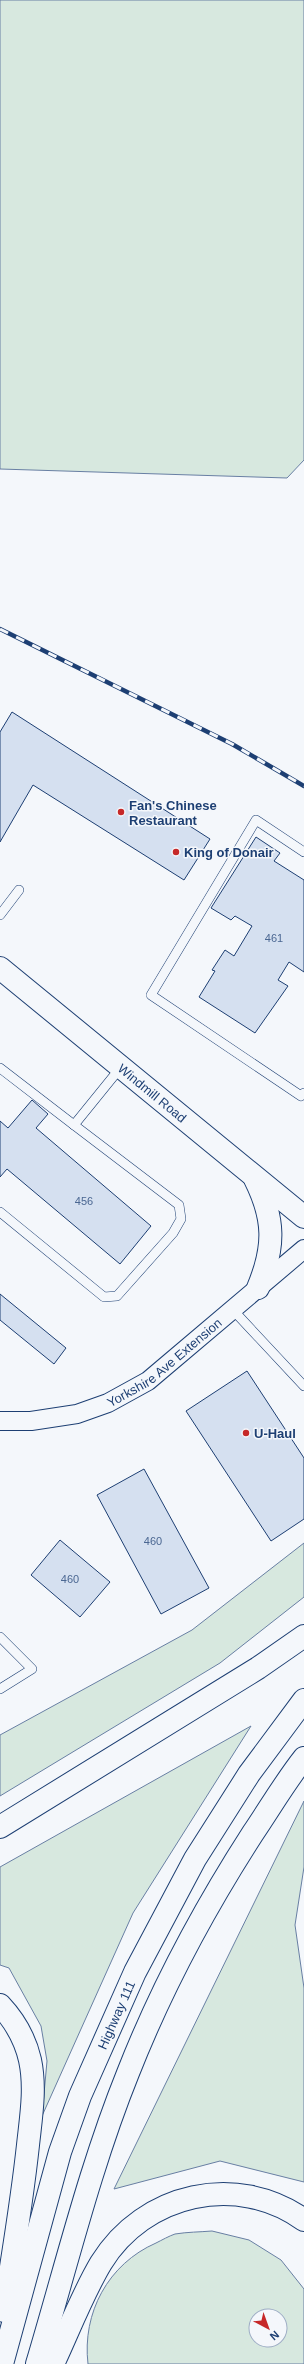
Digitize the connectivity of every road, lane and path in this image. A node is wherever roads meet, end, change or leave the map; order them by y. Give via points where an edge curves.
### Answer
1 (304, 852) edge
2 (19, 890) dead end
3 (0, 915) edge
4 (0, 968) edge
5 (121, 1067) junction
6 (0, 1068) edge
7 (304, 1093) edge
8 (74, 1125) junction
9 (254, 1176) junction
10 (0, 1212) edge
11 (304, 1217) edge
12 (304, 1248) edge
13 (258, 1288) junction
14 (233, 1310) junction
15 (304, 1386) edge
16 (0, 1421) edge
17 (304, 1636) edge
18 (0, 1638) edge
19 (0, 1689) edge
20 (304, 1700) edge
21 (304, 1758) edge
22 (0, 1827) edge
23 (0, 2005) edge
24 (304, 2220) edge
25 (0, 2336) edge
26 (2, 2364) edge
27 (37, 2364) edge
28 (53, 2364) edge

1 - 7 lane via 256,820 151,995 301,1096
2 - 3 lane
4 - 5 main road, Windmill Road
5 - 8 lane
5 - 9 main road, Windmill Road
6 - 8 lane
8 - 10 lane via 179,1205 181,1219 173,1233 117,1296 104,1297
9 - 11 main road, Windmill Road
9 - 13 main road via 266,1200 271,1234 271,1251
12 - 13 street, Yorkshire Ave Extension
13 - 14 street, Yorkshire Ave Extension
14 - 15 lane
14 - 16 street, Yorkshire Ave Extension via 148,1381 108,1403 64,1417
17 - 22 main road via 258,1668
18 - 19 lane via 32,1669
20 - 26 main road, Highway 111 via 249,1774 195,1859 135,1972 80,2096 60,2152
21 - 27 main road via 203,1913 162,1995 128,2073 89,2185
23 - 25 main road via 18,2027 24,2039 33,2083 23,2196
24 - 28 main road via 278,2204 253,2196 208,2193 184,2198 164,2206 141,2220 120,2238 101,2263

